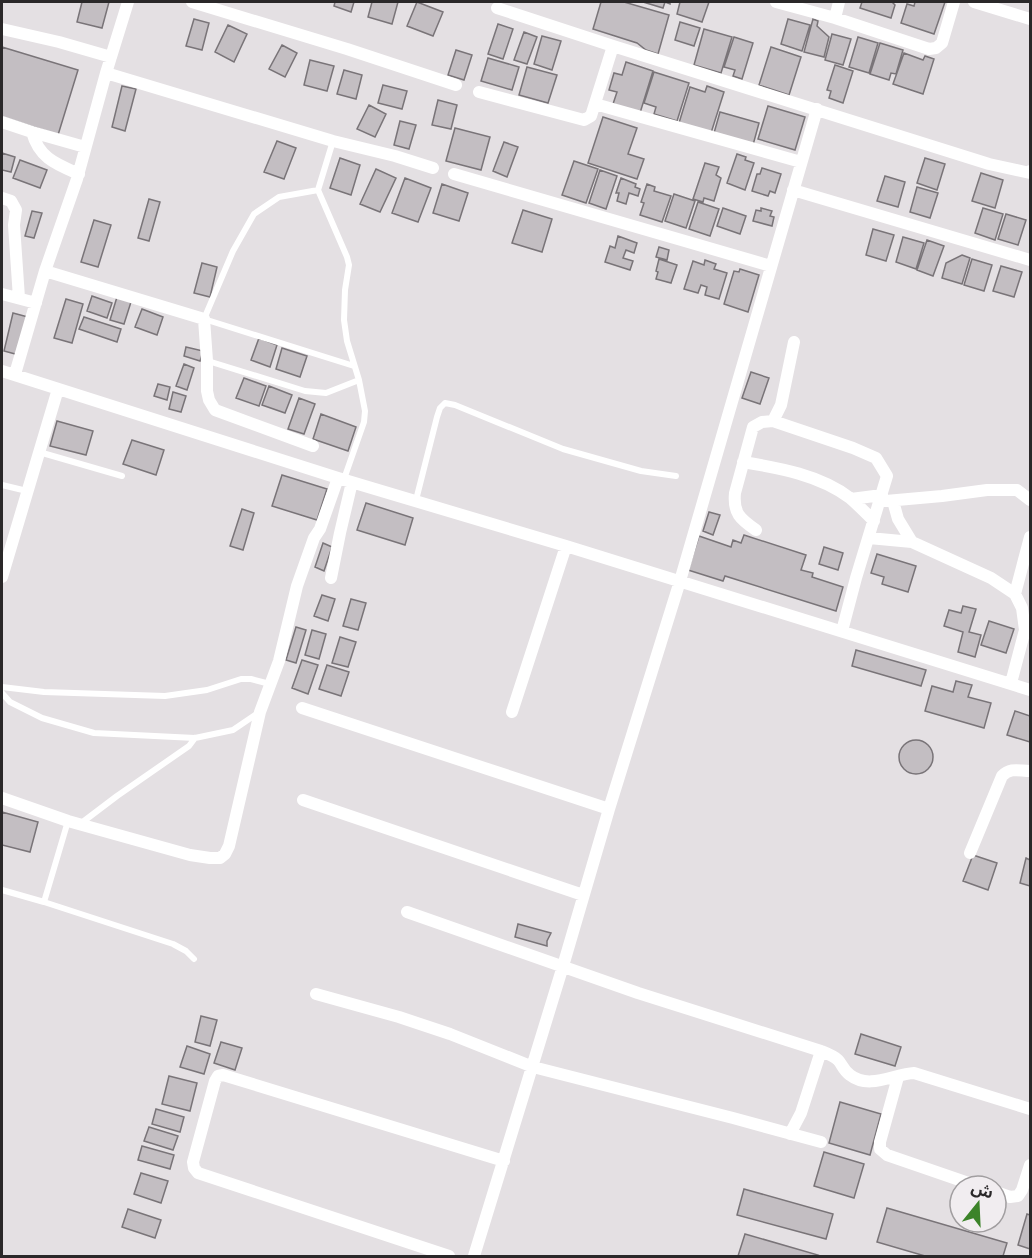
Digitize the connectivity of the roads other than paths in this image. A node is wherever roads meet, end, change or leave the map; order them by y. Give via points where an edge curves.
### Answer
1 (128, 2) edge
2 (192, 2) edge
3 (776, 2) edge
4 (840, 2) edge
5 (954, 2) edge
6 (974, 2) edge
7 (497, 8) dead end
8 (835, 18) junction
9 (1030, 19) edge
10 (2, 29) edge
11 (613, 46) junction
12 (111, 57) junction
13 (106, 73) junction
14 (456, 85) dead end
15 (479, 92) dead end
16 (595, 104) junction
17 (817, 109) junction
18 (2, 122) edge
19 (32, 132) junction
20 (333, 141) junction
21 (85, 147) junction
22 (801, 162) junction
23 (434, 168) dead end
24 (1030, 173) edge
25 (78, 174) junction
26 (454, 174) dead end
27 (318, 190) junction
28 (793, 190) junction
29 (2, 198) edge
30 (1029, 256) edge
31 (771, 266) junction
32 (45, 271) junction
33 (2, 294) edge
34 (19, 298) junction
35 (36, 303) junction
36 (204, 319) junction
37 (794, 342) dead end
38 (207, 361) junction
39 (354, 366) junction
40 (2, 371) edge
41 (15, 374) junction
42 (359, 380) junction
43 (58, 389) junction
44 (773, 421) junction
45 (313, 446) dead end
46 (38, 452) junction
47 (743, 462) junction
48 (122, 476) dead end
49 (676, 476) dead end
50 (345, 480) junction
51 (2, 485) edge
52 (28, 491) junction
53 (851, 499) junction
54 (885, 499) junction
55 (417, 500) junction
56 (1030, 500) edge
57 (874, 521) junction
58 (756, 530) dead end
59 (1030, 537) edge
60 (869, 538) junction
61 (912, 542) junction
62 (566, 546) junction
63 (2, 577) edge
64 (331, 578) dead end
65 (680, 580) junction
66 (1015, 594) junction
67 (842, 631) junction
68 (1011, 683) junction
69 (270, 684) junction
70 (2, 687) edge
71 (1030, 690) edge
72 (2, 693) edge
73 (302, 708) dead end
74 (260, 712) junction
75 (512, 712) dead end
76 (195, 738) junction
77 (1030, 771) edge
78 (2, 798) edge
79 (303, 800) dead end
80 (609, 808) junction
81 (74, 823) junction
82 (970, 853) dead end
83 (2, 890) edge
84 (583, 895) junction
85 (44, 902) junction
86 (407, 912) dead end
87 (194, 959) dead end
88 (563, 966) junction
89 (316, 994) dead end
90 (821, 1051) junction
91 (533, 1067) junction
92 (898, 1077) junction
93 (1030, 1109) edge
94 (790, 1134) junction
95 (821, 1142) dead end
96 (504, 1161) junction
97 (1030, 1165) edge
98 (948, 1176) edge
99 (1008, 1196) edge
100 (448, 1257) edge
101 (474, 1257) edge

1 - 12 street
2 - 14 street
3 - 8 street
4 - 8 street
5 - 8 street via 942,43 929,49
6 - 9 street
7 - 11 street
10 - 12 street
11 - 16 street
11 - 17 street
12 - 13 street
13 - 20 street
13 - 21 street
15 - 16 street via 584,120 591,116
16 - 22 street
17 - 22 street
17 - 24 street via 989,164
18 - 19 street
19 - 21 street
19 - 25 street via 41,153
20 - 23 street
20 - 27 lane
21 - 25 street
22 - 28 street
25 - 32 street
26 - 31 street
27 - 36 lane via 279,197 254,214 233,251
27 - 39 lane via 349,265 344,320
28 - 30 street
28 - 31 street
29 - 34 street via 11,201 16,210
31 - 65 street
32 - 35 street
32 - 36 street
33 - 34 street
34 - 35 street
35 - 41 street
36 - 38 street
36 - 39 lane
37 - 44 street via 781,405
38 - 42 lane via 305,391 326,393
38 - 45 street via 207,391 215,410
39 - 42 lane
40 - 41 street
41 - 43 street
42 - 50 lane via 364,422
43 - 46 street
43 - 50 street
44 - 47 street via 753,428
44 - 54 street via 876,458 887,476
46 - 48 lane
46 - 52 street
47 - 53 street via 822,482
47 - 58 street via 734,501 742,520
49 - 55 lane via 641,471 563,449 446,403 437,417
50 - 55 street
50 - 64 street
50 - 69 street via 314,538
51 - 52 lane
52 - 63 street
53 - 54 street
53 - 57 street
54 - 56 street via 1017,490
54 - 57 street
54 - 61 street
55 - 62 street
57 - 60 street
59 - 66 street
60 - 61 street
60 - 67 street
61 - 66 street via 991,578
62 - 65 street
62 - 75 street
65 - 67 street
65 - 80 street
66 - 68 street via 1025,630
67 - 68 street
68 - 71 street
69 - 70 lane via 241,680 165,696
69 - 74 street
72 - 76 lane via 10,702 42,718 94,733
73 - 80 street
74 - 76 lane via 233,729
74 - 81 street via 232,834 220,858 190,855
76 - 81 lane via 189,746
77 - 82 street via 1013,769 1002,776
78 - 81 street
79 - 84 street
80 - 84 street
81 - 85 lane
83 - 85 lane
84 - 88 street
85 - 87 lane via 181,947
86 - 88 street
88 - 90 street
88 - 91 street
89 - 91 street via 450,1034
90 - 92 street via 838,1060 852,1077 872,1081
90 - 94 street
91 - 94 street
91 - 96 street
92 - 93 street via 914,1073
92 - 98 street via 880,1149
94 - 95 street
96 - 100 street via 223,1075 215,1081 193,1162 198,1173
96 - 101 street
97 - 99 street via 1018,1196

